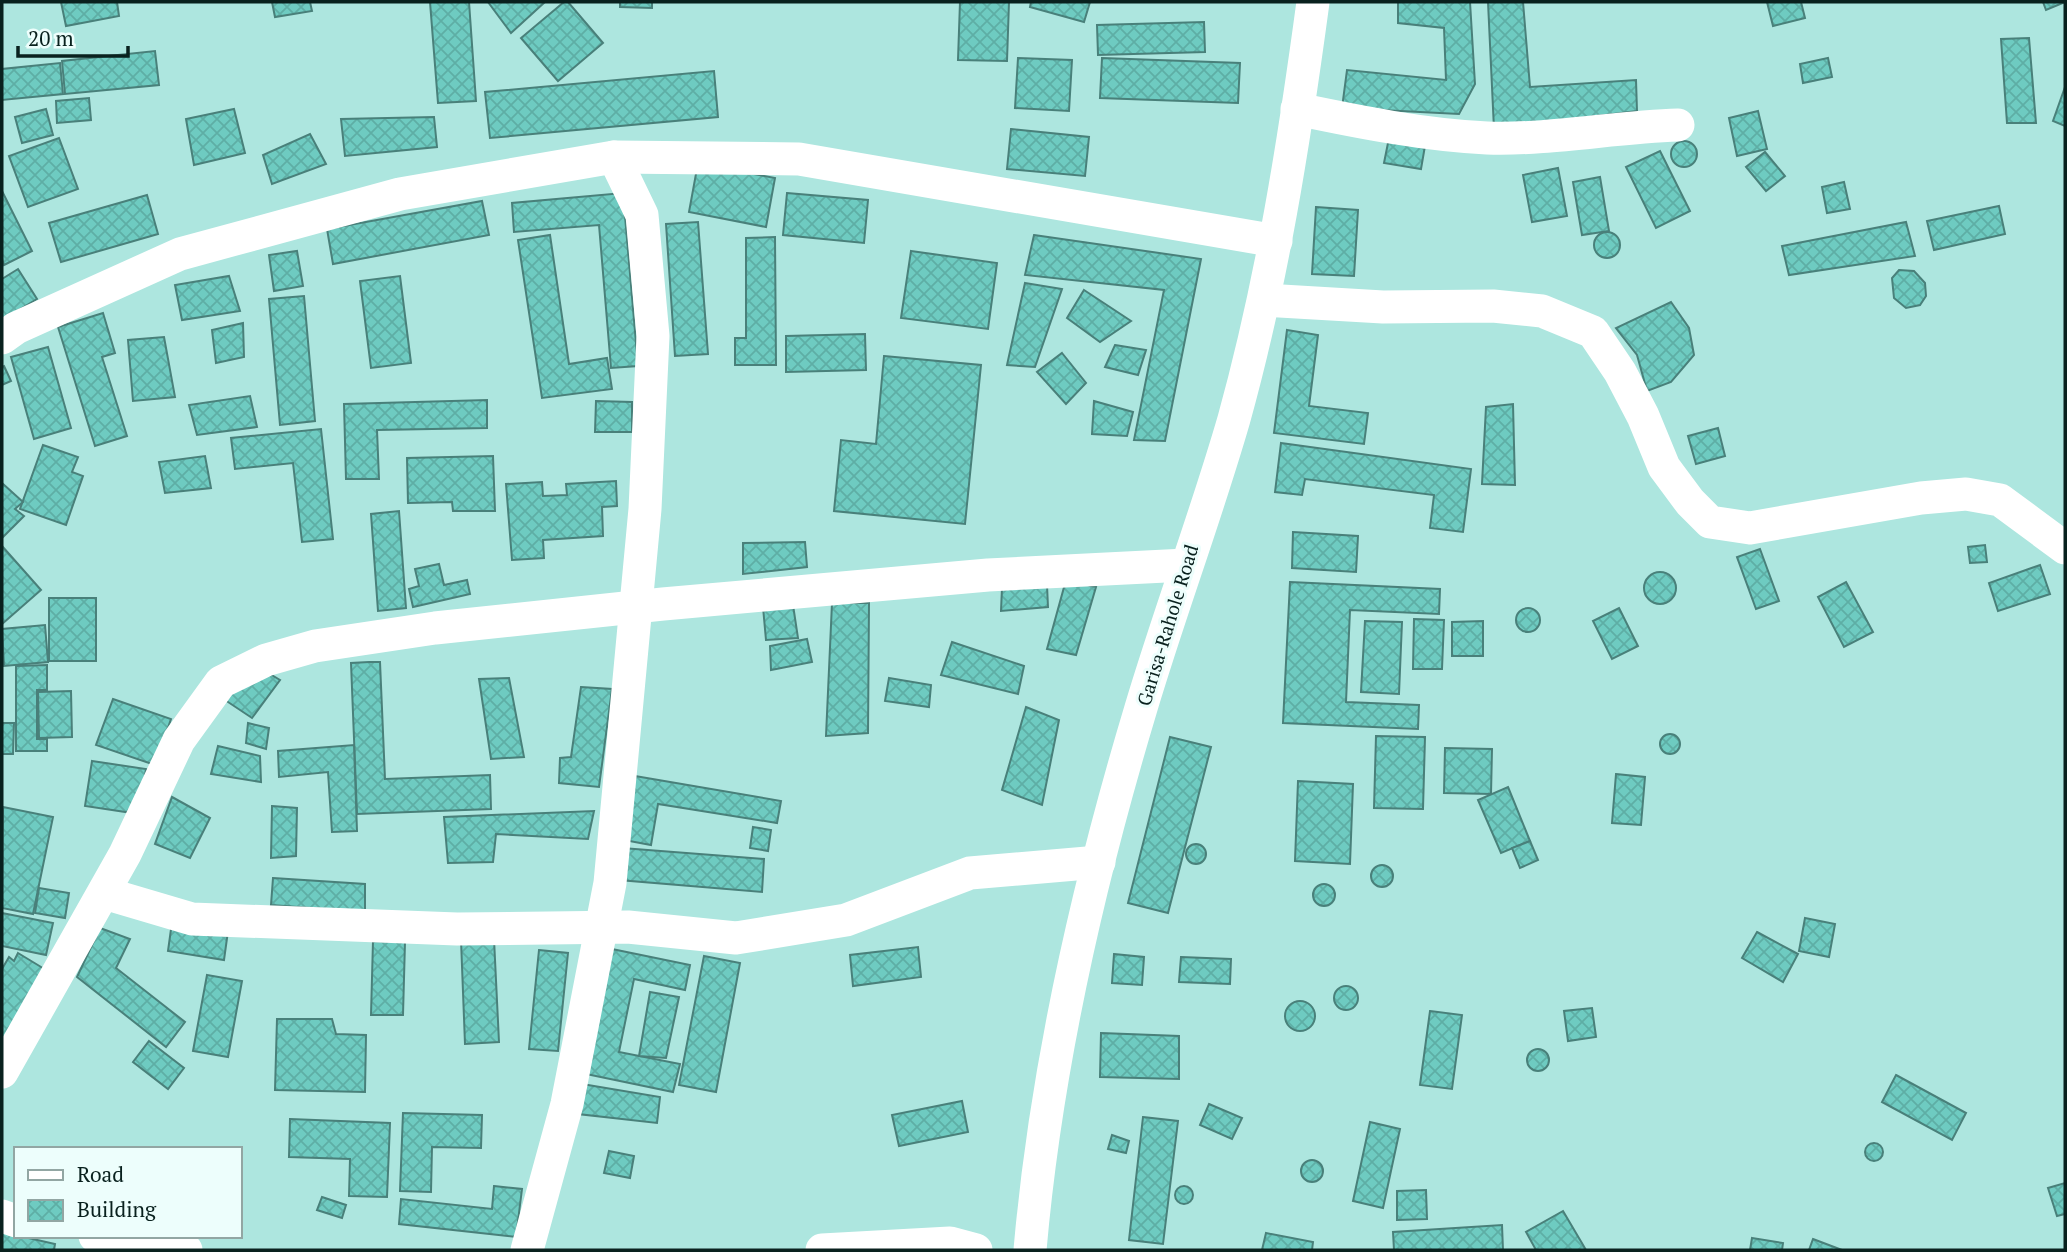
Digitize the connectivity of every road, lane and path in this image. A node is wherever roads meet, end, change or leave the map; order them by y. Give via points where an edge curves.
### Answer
1 (1313, 2) edge
2 (1297, 109) junction
3 (1678, 125) dead end
4 (614, 157) junction
5 (1276, 241) junction
6 (1264, 300) junction
7 (2, 338) edge
8 (2065, 548) edge
9 (1186, 565) junction
10 (635, 608) junction
11 (1099, 862) junction
12 (104, 893) junction
13 (602, 927) junction
14 (2, 1072) edge
15 (108, 1238) edge
16 (186, 1250) edge
17 (527, 1250) edge
18 (822, 1250) edge
19 (976, 1250) edge
20 (1030, 1250) edge

1 - 2 street, Garisa-Rahole Road
2 - 3 street via 1350,121 1486,138
2 - 5 street, Garisa-Rahole Road
4 - 5 street via 799,159
4 - 7 street via 400,194 180,254
4 - 10 street via 642,215 653,336
5 - 6 street, Garisa-Rahole Road
6 - 8 street via 1383,307 1493,306 1542,311 1593,332 1626,383 1664,467 1710,522 1751,528 1966,494 2000,500
6 - 9 street, Garisa-Rahole Road via 1233,423
9 - 10 street via 988,575
9 - 11 street, Garisa-Rahole Road
10 - 12 street via 435,628 315,646 266,660 221,682 179,740
10 - 13 street
11 - 13 street via 970,873 846,920 736,938
11 - 20 street, Garisa-Rahole Road via 1048,1105
12 - 13 street via 192,919 457,929
12 - 14 street
13 - 17 street via 567,1104
15 - 16 street
18 - 19 street via 950,1243

